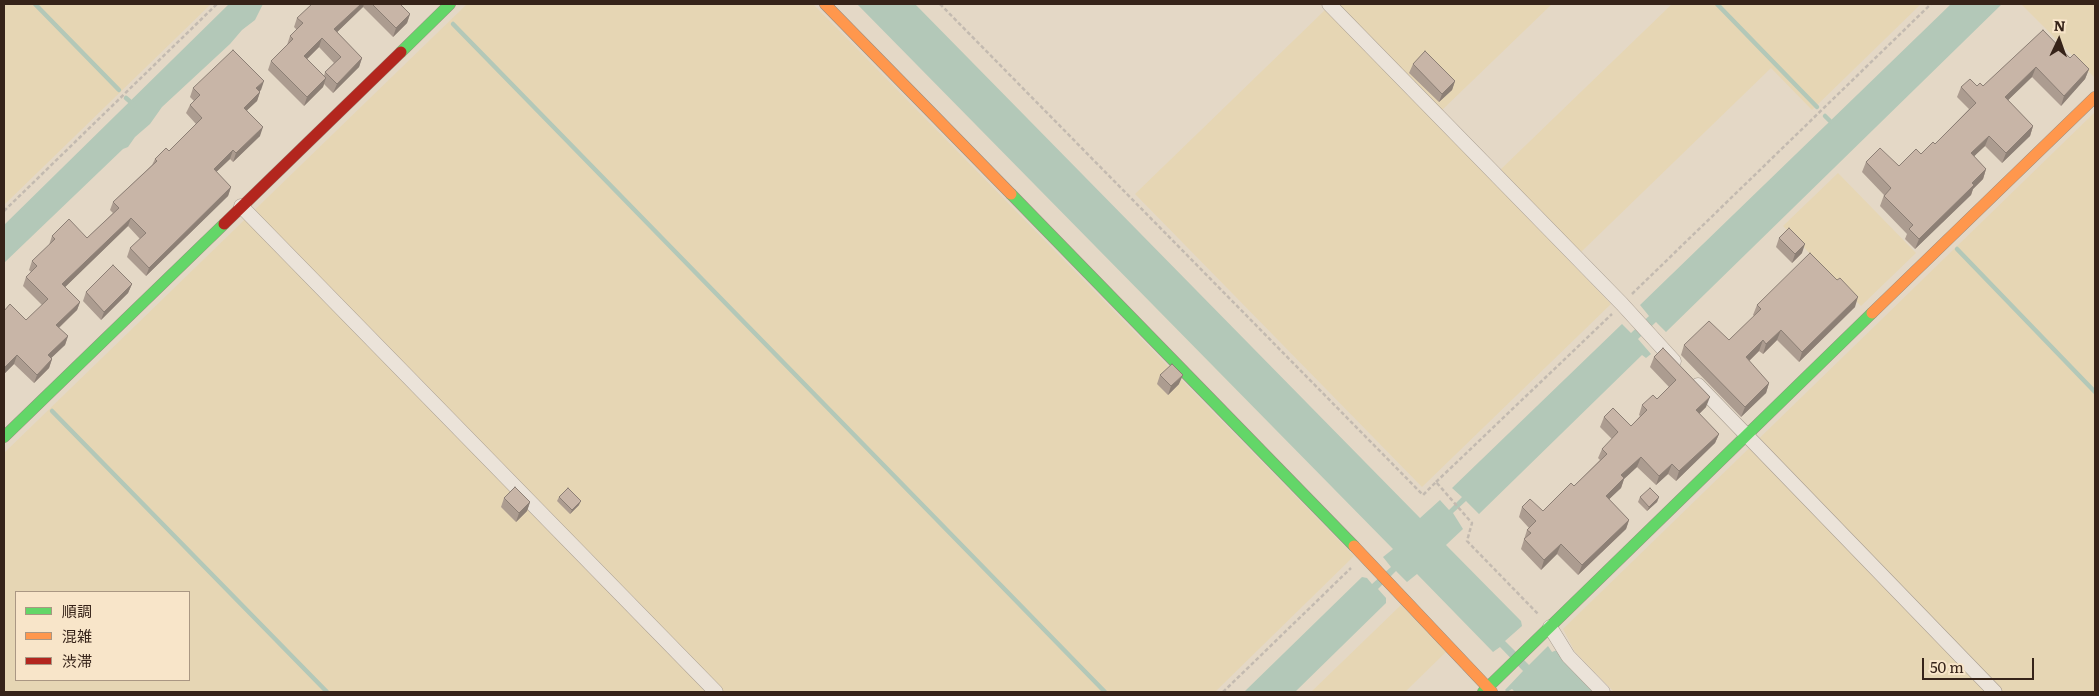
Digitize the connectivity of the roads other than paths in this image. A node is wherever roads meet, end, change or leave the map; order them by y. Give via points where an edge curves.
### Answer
1 (450, 4) edge
2 (825, 4) edge
3 (1329, 4) edge
4 (2095, 97) edge
5 (241, 206) junction
6 (1747, 435) junction
7 (4, 437) edge
8 (1550, 626) junction
9 (1487, 691) edge
10 (716, 692) edge
11 (1603, 692) edge
12 (1995, 692) edge

1 - 5 street
2 - 9 street via 1393,586
3 - 6 street
4 - 6 street
5 - 7 street
5 - 10 street
6 - 8 street
6 - 12 street
8 - 9 street
8 - 11 street via 1568,656

